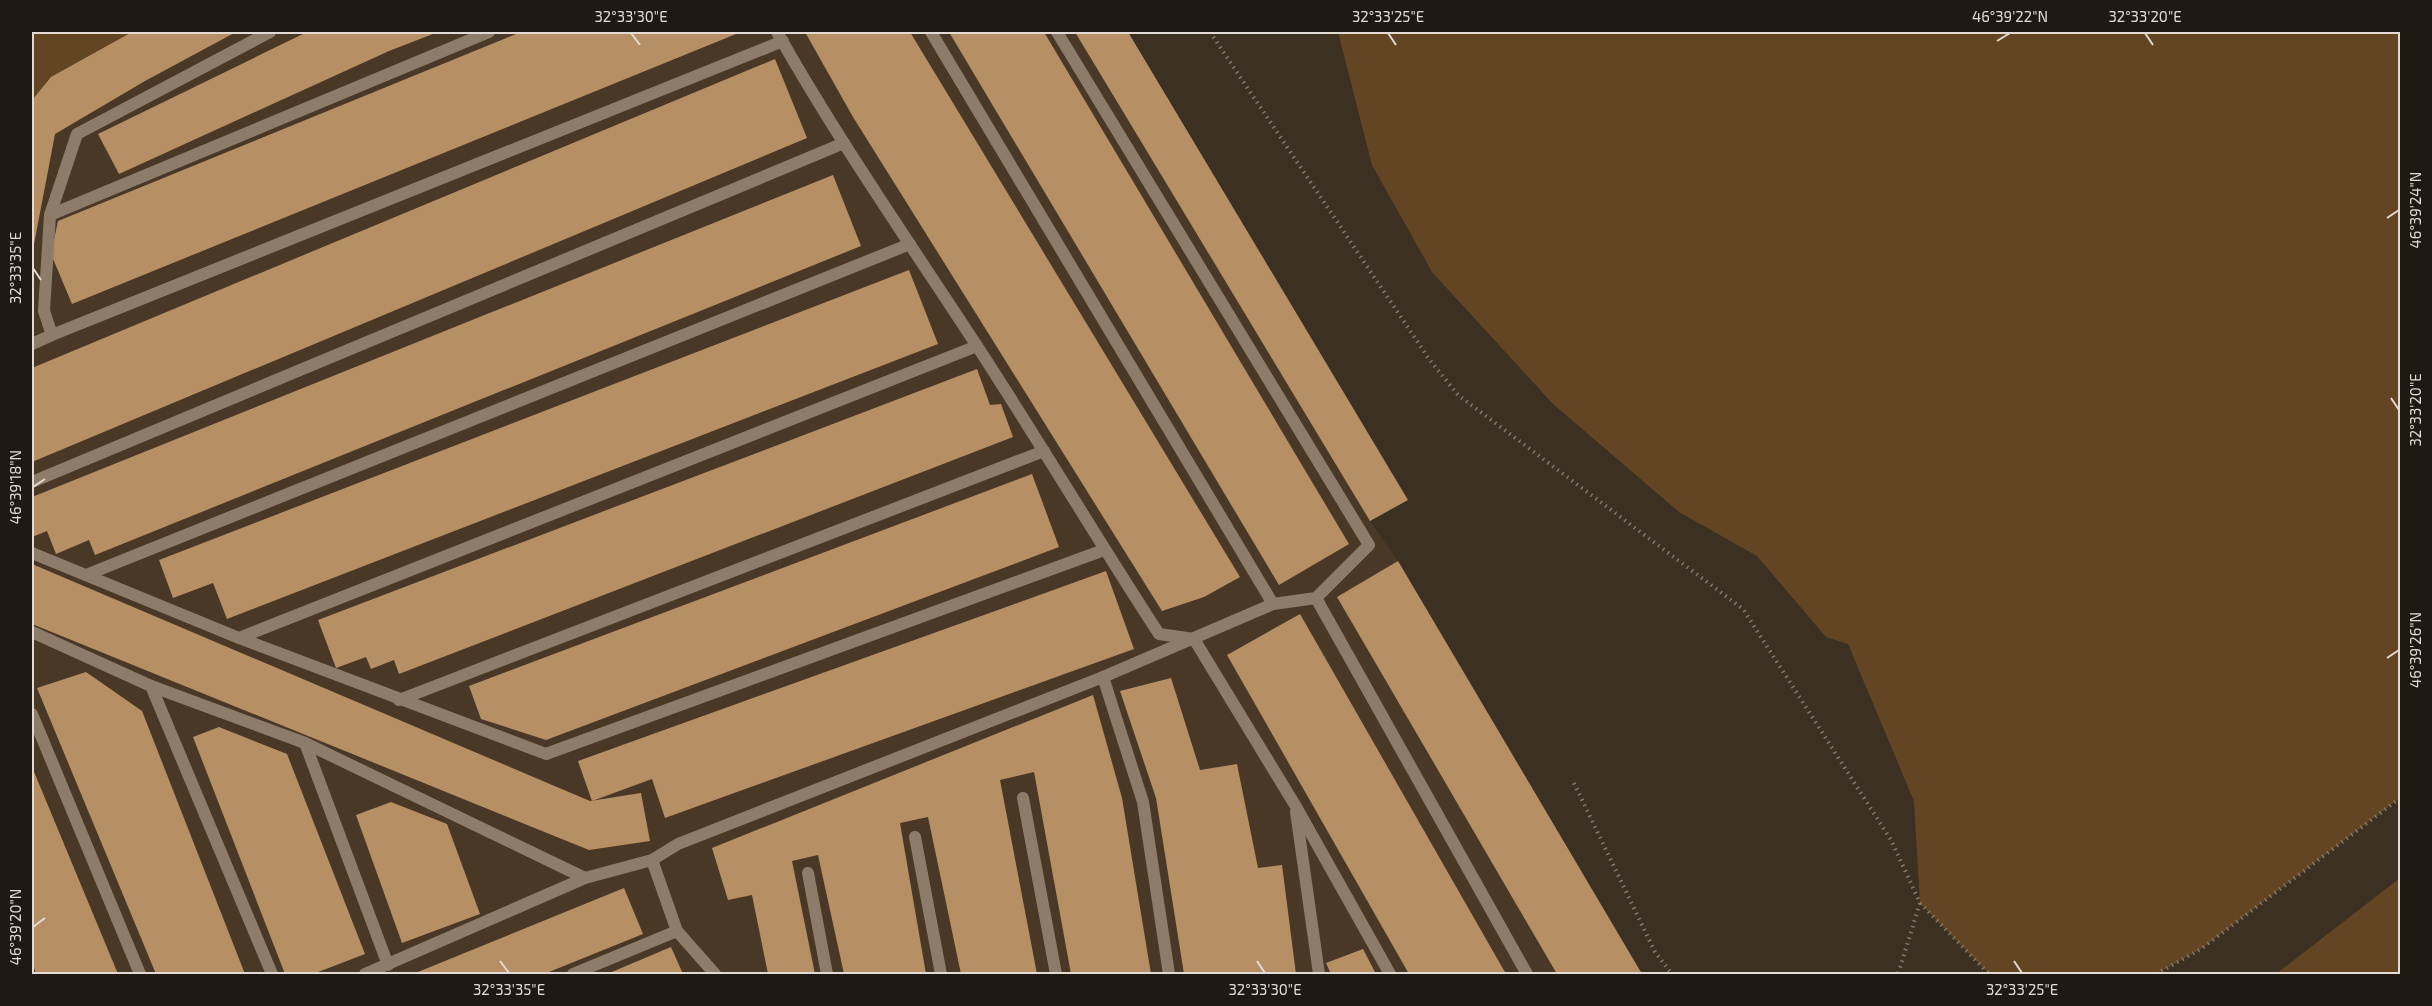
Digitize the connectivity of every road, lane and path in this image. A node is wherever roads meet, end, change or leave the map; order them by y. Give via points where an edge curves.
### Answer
1 (270, 32) edge
2 (489, 32) edge
3 (931, 32) edge
4 (1057, 32) edge
5 (1210, 32) edge
6 (780, 36) edge
7 (844, 142) junction
8 (50, 215) junction
9 (910, 244) junction
10 (52, 335) junction
11 (32, 344) edge
12 (977, 346) junction
13 (1044, 451) junction
14 (32, 482) edge
15 (1104, 550) junction
16 (32, 554) edge
17 (86, 575) junction
18 (1316, 598) junction
19 (1273, 604) junction
20 (32, 632) edge
21 (239, 638) junction
22 (1194, 639) junction
23 (1103, 677) junction
24 (151, 686) junction
25 (399, 700) junction
26 (32, 714) edge
27 (305, 743) junction
28 (1574, 783) dead end
29 (1023, 798) dead end
30 (2400, 798) edge
31 (1295, 805) junction
32 (915, 837) dead end
33 (652, 860) junction
34 (808, 873) dead end
35 (585, 878) junction
36 (1920, 903) junction
37 (677, 931) junction
38 (388, 965) junction
39 (140, 975) edge
40 (272, 975) edge
41 (365, 975) edge
42 (573, 975) edge
43 (715, 975) edge
44 (828, 975) edge
45 (941, 975) edge
46 (1056, 975) edge
47 (1169, 975) edge
48 (1319, 975) edge
49 (1390, 975) edge
50 (1527, 975) edge
51 (1672, 975) edge
52 (1898, 975) edge
53 (1989, 975) edge
54 (2156, 975) edge

1 - 8 lane via 77,134
2 - 8 lane
3 - 19 lane
4 - 18 lane via 1369,545
5 - 36 path via 1429,359 1458,395 1743,609 1891,840
6 - 7 lane
6 - 10 lane
7 - 9 lane
7 - 14 lane
8 - 10 lane via 44,310
9 - 12 lane
9 - 17 lane
10 - 11 lane
12 - 13 lane
12 - 21 lane
13 - 15 lane
13 - 25 lane
15 - 22 lane via 1159,634
15 - 25 lane via 546,754
16 - 17 lane
17 - 21 lane
18 - 19 lane
18 - 50 lane
19 - 22 lane
20 - 24 lane
21 - 25 lane
22 - 23 lane
22 - 31 lane
23 - 33 lane via 678,844
23 - 47 lane via 1143,802
24 - 27 lane
24 - 40 lane
26 - 39 lane
27 - 35 lane
27 - 38 lane
28 - 51 path via 1655,952
29 - 46 lane
30 - 54 path via 2201,949
31 - 48 lane
31 - 49 lane
32 - 45 lane
33 - 35 lane
33 - 37 lane
34 - 44 lane
35 - 38 lane
36 - 52 path
36 - 53 path
37 - 42 lane
37 - 43 lane
38 - 41 lane

